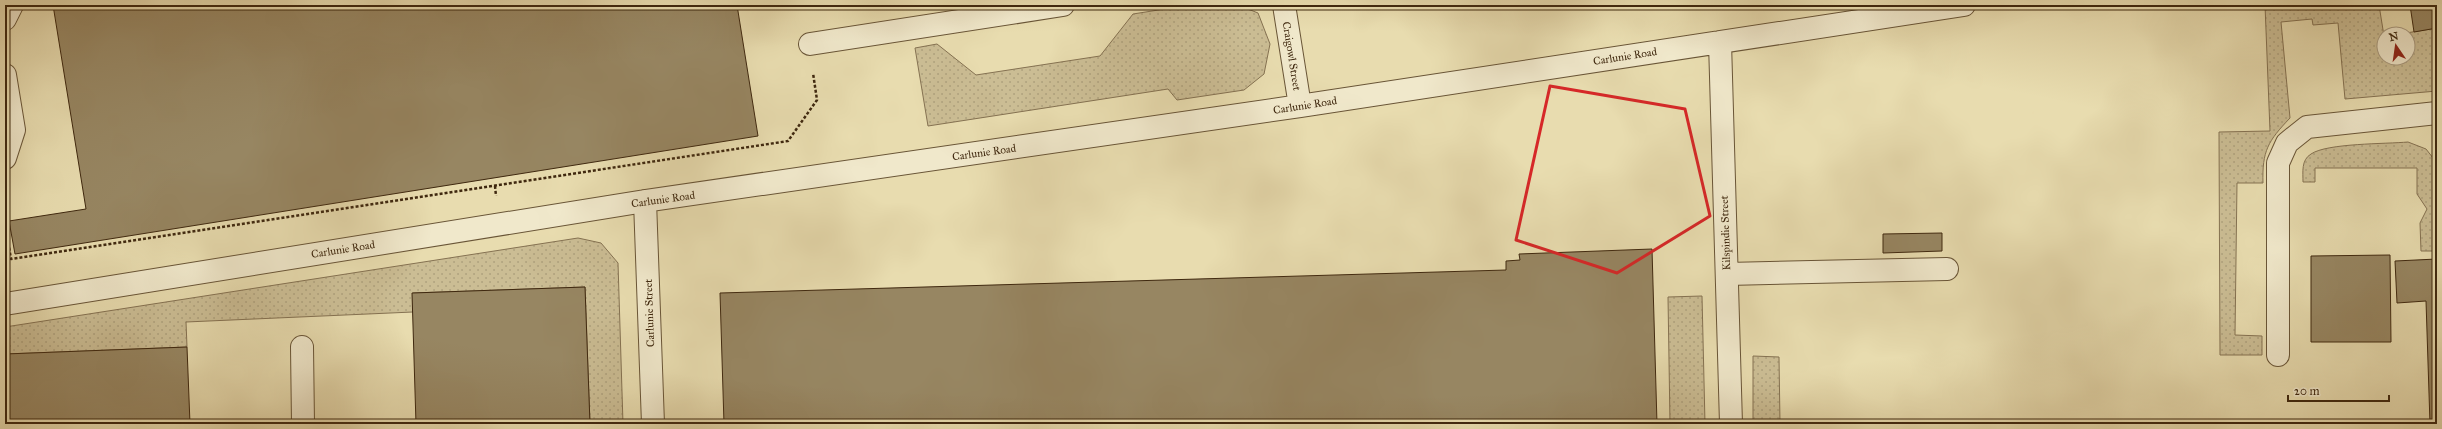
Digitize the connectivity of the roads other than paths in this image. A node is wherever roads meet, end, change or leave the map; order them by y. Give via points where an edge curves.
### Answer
1 (12, 5) edge
2 (1063, 5) edge
3 (1284, 5) edge
4 (1964, 5) edge
5 (5, 19) edge
6 (1720, 42) junction
7 (810, 44) road end
8 (5, 75) edge
9 (1300, 106) junction
10 (2437, 113) edge
11 (5, 158) edge
12 (645, 201) junction
13 (1947, 269) dead end
14 (1727, 274) junction
15 (5, 304) edge
16 (302, 347) dead end
17 (2278, 355) dead end
18 (303, 424) edge
19 (653, 424) edge
20 (1731, 424) edge

1 - 5 street
2 - 7 street
3 - 9 street, Craigowl Street
4 - 6 street, Carlunie Road
6 - 9 street, Carlunie Road
6 - 14 street, Kilspindie Street
8 - 11 street via 14,130
9 - 12 street, Carlunie Road
10 - 17 street via 2307,127 2287,143 2278,163
12 - 15 street, Carlunie Road
12 - 19 street, Carlunie Street
13 - 14 street
14 - 20 street, Kilspindie Street
16 - 18 street

